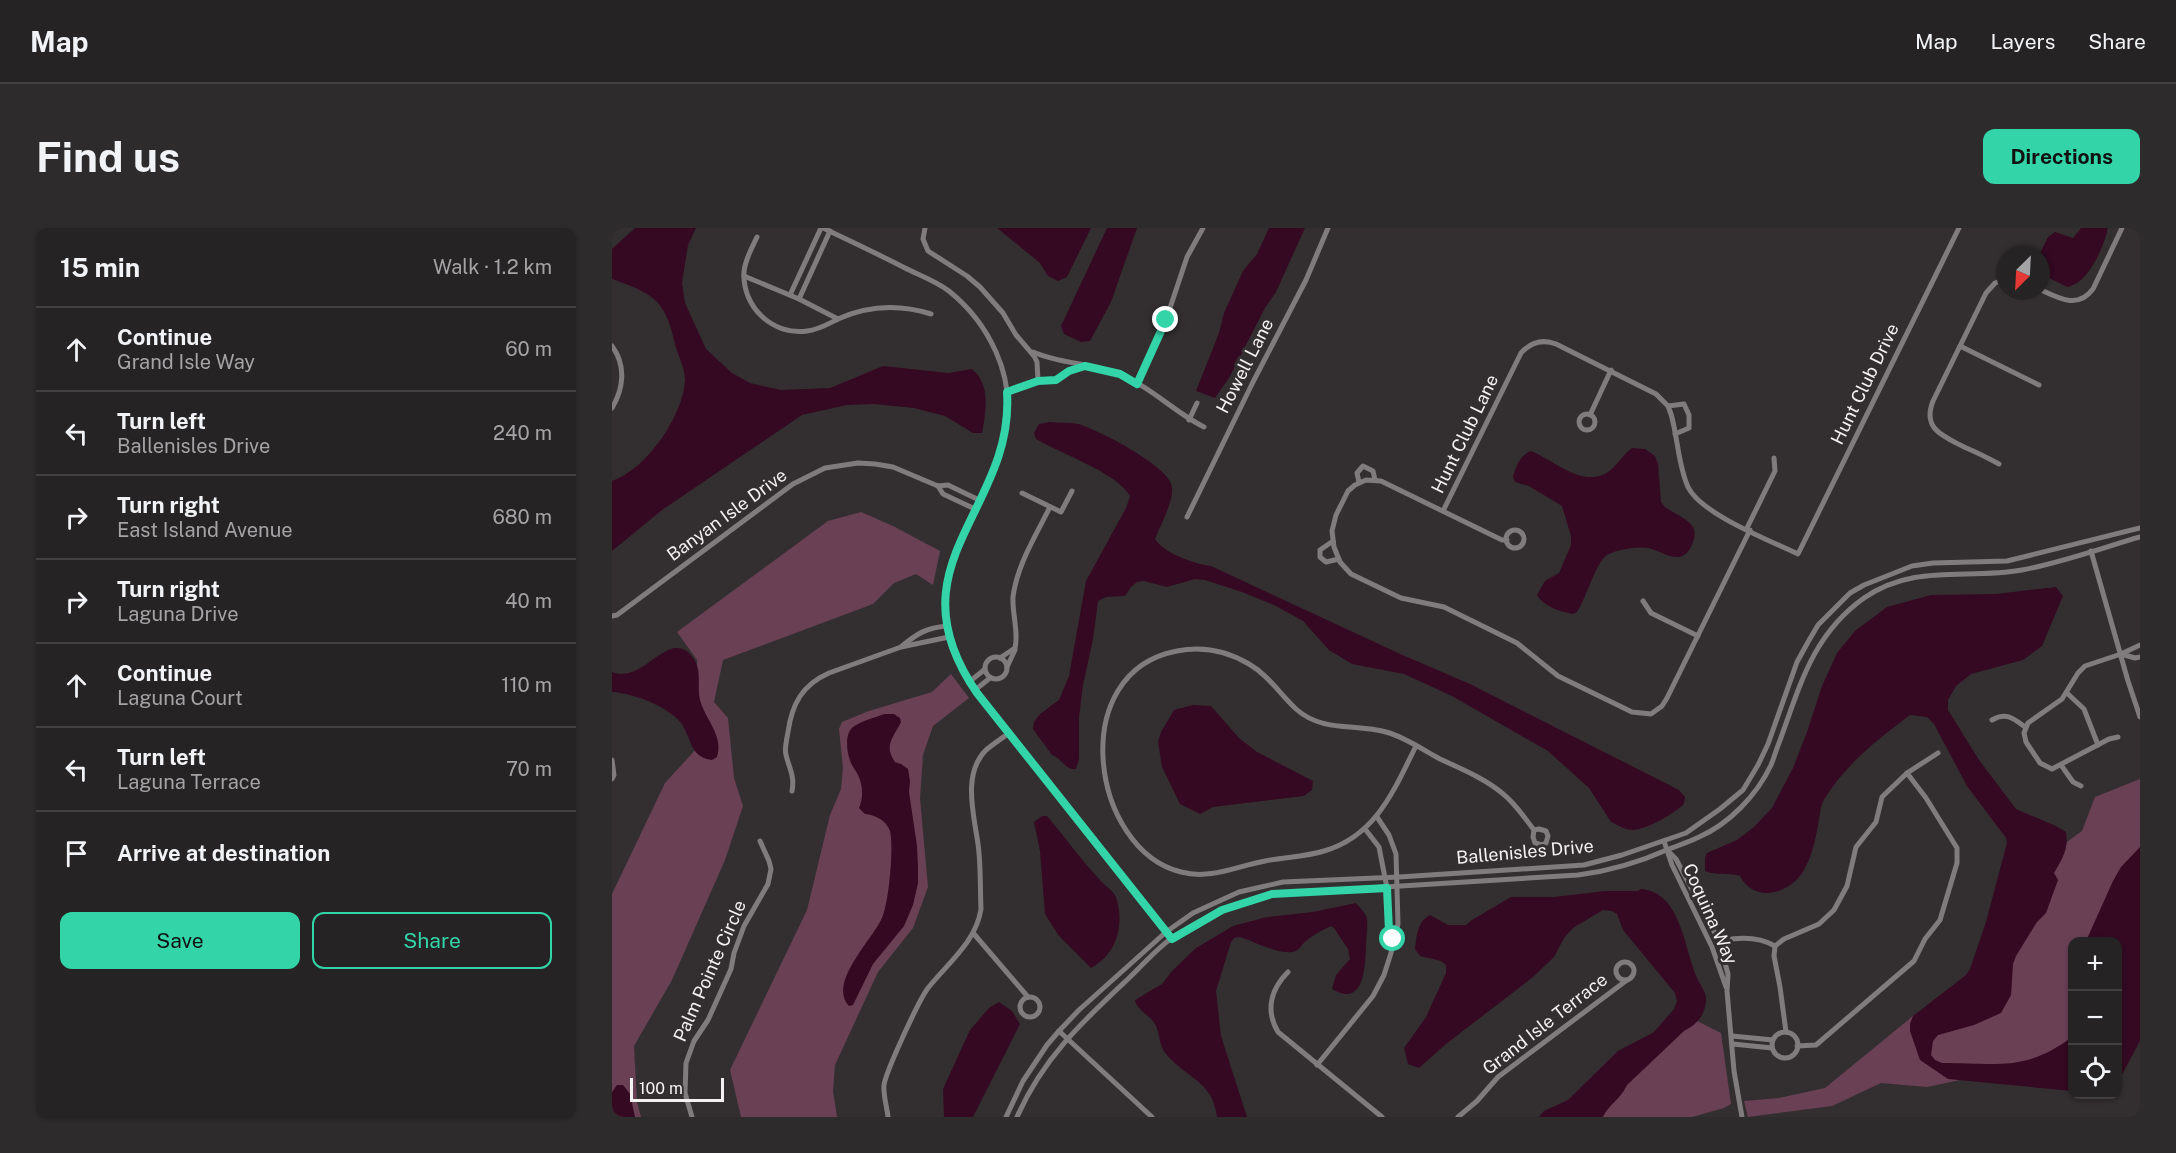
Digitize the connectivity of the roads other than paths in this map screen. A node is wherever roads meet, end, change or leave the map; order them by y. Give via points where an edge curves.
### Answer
1 (822, 228) edge
2 (925, 228) edge
3 (1203, 228) edge
4 (1328, 228) edge
5 (1959, 228) edge
6 (2122, 228) edge
7 (830, 231) junction
8 (757, 237) dead end
9 (744, 276) junction
10 (1996, 283) edge
11 (2050, 294) edge
12 (790, 295) junction
13 (799, 299) junction
14 (931, 314) dead end
15 (838, 319) junction
16 (1960, 346) junction
17 (613, 350) edge
18 (1030, 351) junction
19 (1085, 366) junction
20 (1611, 370) junction
21 (1038, 381) junction
22 (1137, 384) junction
23 (2039, 384) dead end
24 (1007, 392) junction
25 (1197, 403) dead end
26 (1668, 406) junction
27 (612, 408) edge
28 (1590, 415) dead end
29 (1189, 420) junction
30 (1204, 427) dead end
31 (1675, 434) junction
32 (1774, 458) dead end
33 (1999, 464) dead end
34 (1375, 480) junction
35 (1359, 482) junction
36 (938, 486) junction
37 (1072, 491) dead end
38 (1022, 493) dead end
39 (979, 500) junction
40 (1050, 507) junction
41 (975, 509) junction
42 (1443, 511) junction
43 (1187, 518) dead end
44 (2140, 528) edge
45 (1748, 529) junction
46 (2140, 537) edge
47 (1507, 540) dead end
48 (1333, 542) junction
49 (2091, 551) junction
50 (1339, 560) junction
51 (1643, 601) dead end
52 (612, 616) edge
53 (947, 626) junction
54 (1698, 636) junction
55 (949, 637) junction
56 (2140, 645) edge
57 (901, 647) junction
58 (1015, 648) junction
59 (2121, 654) junction
60 (2140, 657) edge
61 (1000, 658) junction
62 (1007, 668) junction
63 (984, 670) junction
64 (990, 678) junction
65 (969, 682) junction
66 (975, 690) junction
67 (2067, 693) junction
68 (2140, 717) edge
69 (1992, 720) dead end
70 (2025, 727) junction
71 (1009, 733) junction
72 (2118, 737) dead end
73 (2098, 745) junction
74 (1416, 746) junction
75 (1938, 753) dead end
76 (612, 760) edge
77 (2061, 765) junction
78 (1907, 772) junction
79 (612, 779) edge
80 (2081, 786) dead end
81 (792, 791) dead end
82 (1377, 817) junction
83 (1365, 829) junction
84 (1534, 830) dead end
85 (760, 841) dead end
86 (1664, 842) junction
87 (1667, 850) junction
88 (1386, 878) junction
89 (1396, 878) junction
90 (1396, 887) junction
91 (1387, 888) junction
92 (1166, 932) junction
93 (974, 934) junction
94 (1172, 939) junction
95 (1393, 939) junction
96 (1719, 941) junction
97 (1775, 946) junction
98 (1288, 972) dead end
99 (1627, 980) dead end
100 (1727, 991) junction
101 (1028, 997) dead end
102 (1059, 1031) junction
103 (1786, 1032) junction
104 (1732, 1036) junction
105 (1068, 1038) junction
106 (1773, 1040) junction
107 (1733, 1044) junction
108 (1797, 1046) junction
109 (1773, 1048) junction
110 (1317, 1065) junction
111 (692, 1117) edge
112 (888, 1117) edge
113 (1006, 1117) edge
114 (1017, 1117) edge
115 (1152, 1117) edge
116 (1382, 1117) edge
117 (1458, 1117) edge
118 (1742, 1117) edge

1 - 7 street
1 - 12 street
2 - 18 street via 923,239 928,251 980,287
3 - 22 street via 1186,257 1166,320
4 - 43 street, Howell Lane
5 - 45 street, Hunt Club Drive via 1798,554
6 - 11 street via 2086,297 2068,301
7 - 13 street
7 - 24 street via 924,277 965,306 992,343 1004,370
8 - 9 street
9 - 12 street
9 - 15 street via 753,306 780,328 806,332
10 - 16 street via 1988,289
12 - 13 street
13 - 15 street
14 - 15 street via 901,307 877,307
16 - 23 street
16 - 33 street via 1933,401 1931,421 1942,436
17 - 27 street via 620,362 622,382
18 - 19 street
18 - 21 street via 1037,362
19 - 21 street via 1056,380
19 - 22 street via 1120,374
20 - 26 street, Hunt Club Lane via 1652,391
20 - 28 street
20 - 42 street, Hunt Club Lane via 1552,342 1538,342 1524,350
21 - 24 street
22 - 29 street
24 - 39 street via 1005,439
25 - 29 street
26 - 31 street
26 - 31 street, Hunt Club Lane via 1684,404 1689,415 1689,428
29 - 30 street
31 - 45 street via 1687,482 1695,497 1707,508
32 - 45 street via 1775,471
34 - 35 street
34 - 35 street, Hunt Club Lane via 1373,471 1363,466 1357,473
34 - 42 street, Hunt Club Lane
35 - 48 street via 1348,491 1336,515
36 - 39 street, Banyan Isle Drive via 948,485
36 - 41 street, Banyan Isle Drive via 943,494
36 - 52 street, Banyan Isle Drive via 893,467 875,464 825,468 793,484
37 - 40 street via 1061,512
38 - 40 street
39 - 41 street
40 - 58 street via 1016,581
41 - 53 street via 949,571
42 - 47 street
44 - 86 street, Ballenisles Drive via 2007,561 1912,566 1850,593 1818,625 1797,662 1768,744 1743,790 1699,825
45 - 54 street
46 - 49 street, Ballenisles Drive
48 - 50 street
48 - 50 street via 1320,550 1320,557 1326,562
49 - 59 street
49 - 87 street, Ballenisles Drive via 2022,570 1905,578 1865,597 1831,627 1820,643 1771,765 1756,790 1714,829
50 - 54 street via 1356,577 1389,593 1444,607 1513,640 1558,676 1637,714 1651,714 1665,702
51 - 54 street via 1651,613
53 - 55 street
53 - 57 street via 918,633
55 - 57 street
55 - 65 street
56 - 59 street
57 - 81 street via 829,673 804,689 792,713 785,753 793,771
58 - 61 street
58 - 62 street
59 - 60 street
59 - 67 street via 2085,666
59 - 68 street
61 - 62 street
61 - 63 street via 989,659
62 - 64 street via 1002,678
63 - 64 street
63 - 65 street
64 - 66 street
65 - 66 street
66 - 71 street
67 - 70 street
67 - 73 street via 2084,709
69 - 70 street via 2007,716
70 - 77 street via 2024,738 2040,763 2048,768
71 - 92 street
71 - 93 street via 986,751 974,777 972,802 979,847 981,909
72 - 73 street
73 - 77 street
74 - 82 street
74 - 83 street via 1387,732 1336,727 1312,720 1258,670 1214,650 1173,651 1151,660 1125,680 1113,699 1102,743 1107,786 1131,835 1165,866 1191,874 1212,874 1323,852
74 - 84 street via 1500,791
75 - 78 street
76 - 79 street
77 - 80 street via 2073,782
78 - 97 street via 1882,797 1876,822 1856,847 1847,886 1834,910 1819,924
78 - 108 street via 1957,848 1957,863 1940,920 1914,961 1816,1045
82 - 83 street
82 - 89 street via 1396,854
83 - 88 street via 1379,847
85 - 111 street, Palm Pointe Circle via 771,869 768,884 744,926 731,969 686,1063 684,1084
86 - 87 street, Coquina Way
86 - 89 street, Ballenisles Drive via 1584,865
87 - 90 street, Ballenisles Drive via 1615,868 1578,875
87 - 96 street, Coquina Way via 1676,859
87 - 100 street, Coquina Way via 1712,946
88 - 89 street, Ballenisles Drive
88 - 91 street
88 - 92 street, Ballenisles Drive via 1283,882 1257,887 1221,899
89 - 90 street
90 - 91 street, Ballenisles Drive
90 - 95 street via 1398,924
91 - 94 street, Ballenisles Drive via 1272,894 1222,910
91 - 95 street via 1389,931
92 - 94 street
92 - 102 street, Ballenisles Drive
93 - 101 street
93 - 112 street via 922,996 885,1078
94 - 105 street, Ballenisles Drive
95 - 110 street via 1389,963 1378,988
96 - 97 street via 1762,939
96 - 100 street, Coquina Way via 1728,974
97 - 103 street
98 - 110 street via 1278,982 1271,1002 1272,1020 1281,1035
99 - 117 street, Grand Isle Terrace via 1498,1077
100 - 104 street, Coquina Way
102 - 105 street
102 - 113 street, Ballenisles Drive via 1023,1082
103 - 106 street
103 - 108 street via 1794,1036
104 - 106 street
104 - 107 street, Coquina Way
105 - 114 street, Ballenisles Drive via 1037,1078
105 - 115 street
106 - 109 street
107 - 109 street
107 - 118 street, Coquina Way
108 - 109 street via 1792,1055 1784,1058
110 - 116 street

